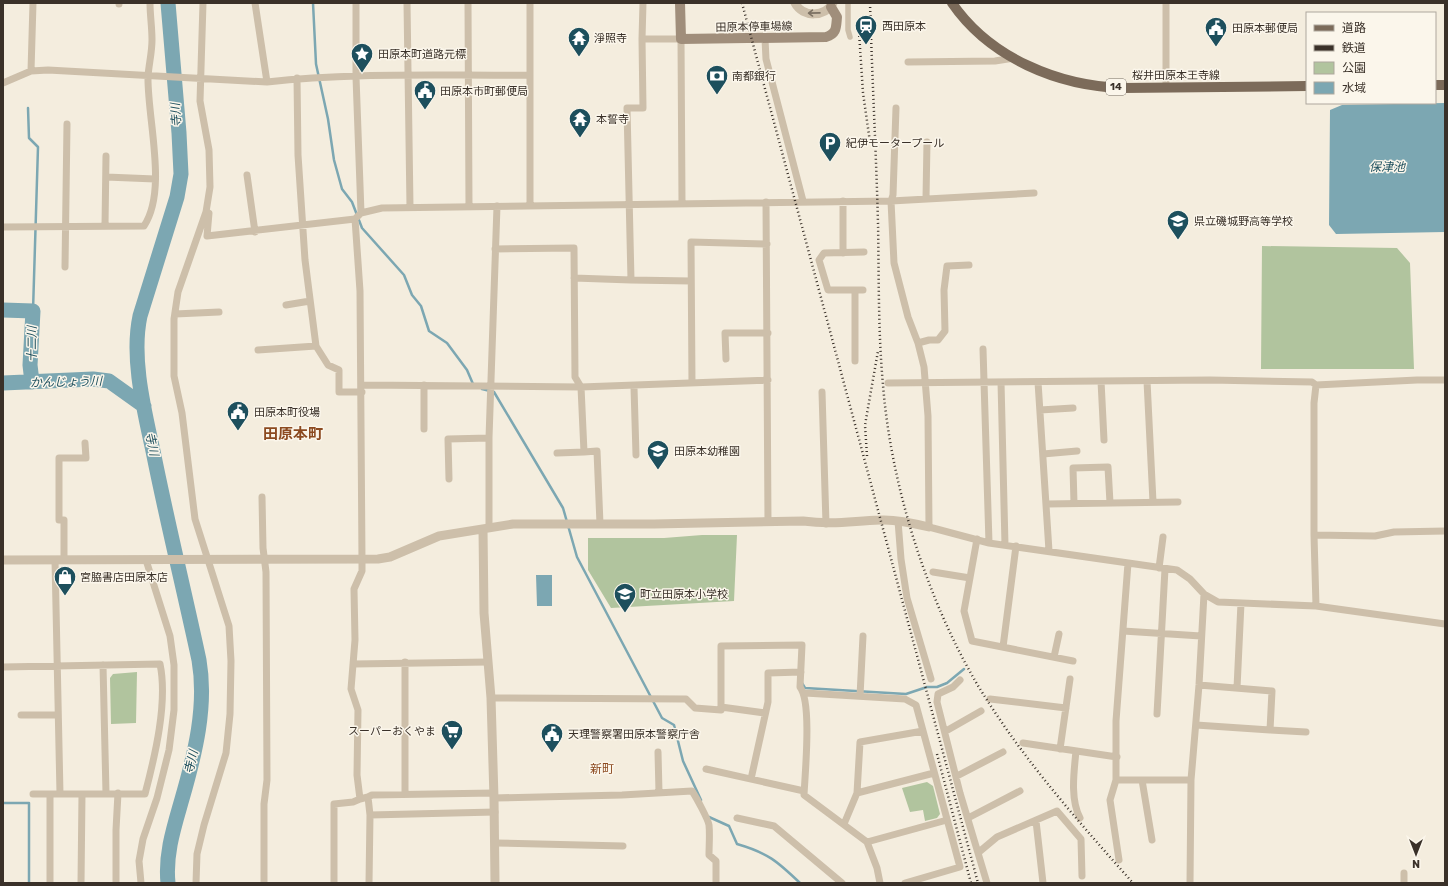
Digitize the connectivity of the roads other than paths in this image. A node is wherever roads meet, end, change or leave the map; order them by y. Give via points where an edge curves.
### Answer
1 (33, 3) edge
2 (150, 3) edge
3 (203, 3) edge
4 (256, 3) edge
5 (356, 3) edge
6 (408, 3) edge
7 (468, 3) edge
8 (530, 3) edge
9 (642, 3) edge
10 (680, 3) edge
11 (795, 3) edge
12 (848, 3) edge
13 (952, 3) edge
14 (1166, 3) edge
15 (832, 5) edge
16 (850, 38) dead end
17 (642, 39) junction
18 (681, 39) junction
19 (765, 39) junction
20 (1014, 58) junction
21 (908, 62) dead end
22 (31, 71) junction
23 (530, 75) junction
24 (150, 76) junction
25 (408, 76) junction
26 (468, 76) junction
27 (356, 77) junction
28 (199, 78) junction
29 (297, 78) junction
30 (267, 82) junction
31 (3, 83) edge
32 (1306, 86) edge
33 (1166, 88) junction
34 (896, 108) dead end
35 (67, 124) dead end
36 (927, 142) dead end
37 (106, 156) dead end
38 (247, 175) dead end
39 (106, 177) junction
40 (155, 178) junction
41 (1034, 193) dead end
42 (926, 198) junction
43 (803, 201) junction
44 (843, 201) junction
45 (891, 201) junction
46 (766, 202) junction
47 (682, 203) junction
48 (630, 205) junction
49 (497, 206) junction
50 (530, 206) junction
51 (410, 207) junction
52 (469, 207) junction
53 (206, 212) junction
54 (361, 213) junction
55 (355, 219) junction
56 (303, 225) junction
57 (66, 226) junction
58 (104, 226) junction
59 (3, 227) edge
60 (255, 232) junction
61 (767, 244) junction
62 (495, 249) junction
63 (864, 252) dead end
64 (843, 253) junction
65 (969, 265) dead end
66 (65, 267) dead end
67 (574, 278) junction
68 (631, 280) junction
69 (691, 280) junction
70 (855, 290) junction
71 (863, 290) dead end
72 (310, 301) junction
73 (286, 305) dead end
74 (220, 312) dead end
75 (175, 314) junction
76 (768, 333) junction
77 (918, 343) junction
78 (316, 346) junction
79 (983, 349) dead end
80 (258, 350) dead end
81 (726, 358) dead end
82 (855, 360) dead end
83 (768, 380) junction
84 (1445, 380) edge
85 (1101, 381) junction
86 (1147, 381) junction
87 (985, 382) junction
88 (1001, 382) junction
89 (1038, 382) junction
90 (692, 383) junction
91 (888, 383) dead end
92 (926, 383) junction
93 (1316, 385) junction
94 (424, 386) junction
95 (581, 387) junction
96 (634, 387) junction
97 (362, 389) junction
98 (491, 389) junction
99 (822, 392) dead end
100 (1073, 408) dead end
101 (1040, 410) junction
102 (424, 429) dead end
103 (489, 438) junction
104 (1104, 440) dead end
105 (85, 443) dead end
106 (1077, 451) dead end
107 (584, 452) junction
108 (557, 453) dead end
109 (1043, 454) junction
110 (636, 455) dead end
111 (449, 479) dead end
112 (262, 497) dead end
113 (1153, 502) junction
114 (1178, 502) dead end
115 (1074, 503) junction
116 (1110, 503) junction
117 (1047, 504) junction
118 (898, 521) junction
119 (768, 522) junction
120 (600, 524) junction
121 (826, 524) junction
122 (929, 527) junction
123 (486, 529) junction
124 (1445, 531) edge
125 (1314, 534) junction
126 (1163, 537) dead end
127 (977, 539) junction
128 (989, 543) junction
129 (1005, 545) junction
130 (1016, 546) junction
131 (1049, 551) junction
132 (3, 560) edge
133 (60, 560) junction
134 (147, 560) junction
135 (265, 560) junction
136 (362, 560) junction
137 (206, 561) junction
138 (1128, 563) junction
139 (1162, 568) junction
140 (933, 572) dead end
141 (970, 578) junction
142 (1204, 594) junction
143 (1241, 603) junction
144 (1316, 606) junction
145 (1445, 624) edge
146 (1123, 631) junction
147 (1059, 634) dead end
148 (1162, 634) junction
149 (862, 636) dead end
150 (1201, 636) junction
151 (1003, 647) junction
152 (1054, 657) junction
153 (1074, 661) dead end
154 (405, 662) junction
155 (488, 662) junction
156 (354, 664) junction
157 (103, 665) junction
158 (57, 666) junction
159 (3, 667) edge
160 (801, 672) junction
161 (1070, 678) dead end
162 (931, 679) dead end
163 (960, 680) dead end
164 (1199, 685) junction
165 (1237, 688) junction
166 (805, 693) junction
167 (860, 693) junction
168 (491, 698) junction
169 (990, 699) dead end
170 (721, 707) junction
171 (1066, 708) junction
172 (981, 711) dead end
173 (766, 713) junction
174 (1157, 714) dead end
175 (21, 715) dead end
176 (58, 715) junction
177 (1196, 725) junction
178 (1270, 730) junction
179 (923, 731) junction
180 (946, 731) junction
181 (1306, 732) dead end
182 (1023, 743) dead end
183 (1060, 749) junction
184 (1076, 751) junction
185 (658, 752) dead end
186 (1003, 752) dead end
187 (1117, 756) junction
188 (706, 769) dead end
189 (934, 773) junction
190 (957, 776) junction
191 (751, 779) junction
192 (1116, 780) junction
193 (1142, 780) junction
194 (1191, 780) junction
195 (804, 791) junction
196 (1020, 791) dead end
197 (659, 792) junction
198 (106, 793) junction
199 (118, 793) junction
200 (857, 793) junction
201 (33, 794) dead end
202 (60, 794) junction
203 (82, 794) junction
204 (405, 794) junction
205 (50, 795) junction
206 (494, 795) junction
207 (368, 797) junction
208 (360, 798) junction
209 (495, 812) junction
210 (370, 815) junction
211 (737, 818) dead end
212 (968, 818) junction
213 (1080, 818) dead end
214 (947, 820) junction
215 (1036, 821) junction
216 (844, 824) junction
217 (1152, 840) dead end
218 (867, 842) junction
219 (495, 843) junction
220 (623, 846) dead end
221 (979, 852) junction
222 (1119, 860) dead end
223 (1404, 874) dead end
224 (1082, 876) dead end
225 (50, 883) edge
226 (81, 883) edge
227 (116, 883) edge
228 (141, 883) edge
229 (196, 883) edge
230 (264, 883) edge
231 (334, 883) edge
232 (369, 883) edge
233 (495, 883) edge
234 (716, 883) edge
235 (842, 883) edge
236 (880, 883) edge
237 (904, 883) edge
238 (987, 883) edge
239 (1043, 883) edge
240 (1190, 883) edge
241 (1404, 883) edge

1 - 22 street
2 - 24 street
3 - 28 street
4 - 30 street
5 - 27 street
6 - 25 street
7 - 26 street
8 - 23 street
9 - 17 street
10 - 18 main road
15 -> 11 street via 819,14 809,14 801,11
12 - 16 street
13 - 20 main road, 桜井田原本王寺線 / 14 via 974,28
14 - 33 street
15 - 19 main road, 田原本停車場線 via 837,17 836,31 833,35
17 - 18 street
17 - 48 street via 643,108 627,108
18 - 19 main road, 田原本停車場線
18 - 47 street
19 - 43 street via 766,59
20 - 21 street via 995,61
20 - 33 main road, 桜井田原本王寺線 / 14 via 1035,70 1072,82 1101,87
22 - 24 street
22 - 31 street
23 - 26 street
23 - 50 street
24 - 28 street
24 - 40 street
25 - 26 street
25 - 27 street
25 - 51 street
26 - 52 street
27 - 29 street
27 - 54 street
28 - 30 street
28 - 53 street via 200,101 209,150 210,188
29 - 30 street
29 - 56 street via 298,155
32 - 33 main road, 桜井田原本王寺線 / 14
34 - 45 street
35 - 57 street
36 - 42 street
37 - 39 street
38 - 60 street
39 - 40 street
39 - 58 street
40 - 58 street via 153,204 144,226
41 - 42 street
42 - 45 street
43 - 44 street
43 - 46 street
44 - 45 street
44 - 64 street
45 - 77 street via 894,263 908,317
46 - 47 street
46 - 61 street
47 - 48 street
48 - 50 street
48 - 68 street
49 - 50 street
49 - 52 street
49 - 62 street
51 - 52 street
51 - 54 street via 382,208
53 - 60 street via 209,213 207,236
53 - 75 street via 178,292
54 - 55 street
55 - 56 street
55 - 97 street via 360,291
56 - 60 street
56 - 72 street
57 - 58 street
57 - 59 street
57 - 66 street
61 - 69 street via 691,242
61 - 76 street
62 - 67 street via 574,248
62 - 98 street
63 - 64 street
64 - 70 street via 824,253 819,260 828,290
65 - 77 street via 947,266 944,290 945,331 938,340
67 - 68 street
67 - 95 street via 575,377
68 - 69 street
69 - 90 street
70 - 71 street
70 - 82 street
72 - 73 street
72 - 78 street
74 - 75 street
75 - 137 street via 174,376 182,413 189,486
76 - 81 street via 725,333
76 - 83 street
77 - 92 street
78 - 80 street
78 - 97 street via 328,365 339,370 338,392
79 - 87 street
83 - 90 street
83 - 119 street
84 - 93 street
85 - 86 street
85 - 89 street
85 - 104 street
86 - 93 street via 1312,382
86 - 113 street
87 - 88 street
87 - 92 street
87 - 128 street
88 - 89 street
88 - 129 street
89 - 101 street
90 - 96 street
91 - 92 street
92 - 122 street
93 - 125 street
94 - 97 street
94 - 98 street
94 - 102 street
95 - 96 street
95 - 98 street
95 - 107 street
96 - 110 street
97 - 136 street
98 - 103 street
99 - 121 street
100 - 101 street
101 - 109 street
103 - 111 street via 448,439
103 - 123 street
105 - 133 street via 86,458 60,458 59,520 64,520
106 - 109 street
107 - 108 street
107 - 120 street via 597,451
109 - 117 street
112 - 135 street
113 - 114 street
113 - 116 street
115 - 116 street
115 - 116 street via 1074,468 1108,467
115 - 117 street
117 - 131 street
118 - 121 street
118 - 122 street
118 - 162 street via 907,598
119 - 120 street
119 - 121 street via 803,521
120 - 123 street via 513,524
122 - 127 street
123 - 136 street via 439,536 390,557
123 - 155 street via 484,613
124 - 125 street via 1394,532 1375,536
125 - 144 street
126 - 139 street
127 - 128 street
127 - 141 street
128 - 129 street
129 - 130 street
130 - 131 street
130 - 151 street
131 - 138 street
132 - 133 street
133 - 134 street
133 - 158 street
134 - 137 street
134 - 228 street via 170,636 174,665 174,710 169,750 143,839 139,861
135 - 136 street
135 - 137 street
135 - 230 street via 267,780 264,804
136 - 156 street via 362,571 354,589
137 - 229 street via 229,626 230,714 226,753 197,854
138 - 139 street
138 - 146 street
139 - 142 street via 1177,570
139 - 148 street
140 - 141 street
141 - 151 street via 964,611 972,641
142 - 143 street via 1218,602
142 - 150 street
143 - 144 street
143 - 165 street
144 - 145 street
146 - 148 street
146 - 187 street via 1116,721
147 - 152 street
148 - 150 street
148 - 174 street
149 - 167 street
150 - 164 street
151 - 152 street
152 - 153 street
154 - 155 street
154 - 156 street
154 - 204 street
155 - 168 street
156 - 208 street via 351,689 358,710 357,775
157 - 158 street
157 - 198 street
157 - 199 street via 160,664 163,675 159,733 145,794
158 - 159 street
158 - 176 street
160 - 166 street via 800,687
160 - 170 street via 802,645 721,646
160 - 173 street via 768,673
161 - 171 street
163 - 180 street via 953,687 938,694 937,702
164 - 165 street
164 - 177 street
165 - 178 street via 1272,691
166 - 167 street
166 - 195 street via 807,734
167 - 179 street via 905,699 916,705
168 - 170 street via 686,699 696,708 721,710
168 - 206 street
169 - 171 street
170 - 173 street
171 - 183 street
172 - 180 street
173 - 191 street
175 - 176 street
176 - 202 street
177 - 178 street
177 - 194 street
178 - 181 street
179 - 189 street
179 - 200 street via 860,742
180 - 190 street
182 - 183 street
183 - 184 street
184 - 187 street
184 - 213 street via 1075,809
185 - 197 street
186 - 190 street
187 - 192 street
188 - 191 street
189 - 200 street
189 - 214 street
190 - 212 street
191 - 195 street
192 - 193 street
192 - 222 street via 1110,800
193 - 194 street
193 - 217 street
194 - 240 street
195 - 216 street via 804,795
196 - 212 street
197 - 206 street via 622,795
197 - 234 street via 692,791 700,803 709,823 708,855 716,861
198 - 199 street
198 - 203 street
199 - 227 street
200 - 216 street
201 - 205 street
202 - 203 street
202 - 205 street
203 - 226 street
204 - 206 street
204 - 207 street
205 - 225 street
206 - 209 street
207 - 208 street
207 - 210 street
208 - 231 street via 353,802 334,804
209 - 210 street
209 - 219 street
210 - 232 street
211 - 235 street via 774,826
212 - 221 street
214 - 218 street
214 - 237 street via 960,867
215 - 221 street via 997,837
215 - 224 street via 1057,811 1081,839
215 - 239 street
216 - 218 street
218 - 236 street
219 - 220 street
219 - 233 street
221 - 238 street
223 - 241 street

